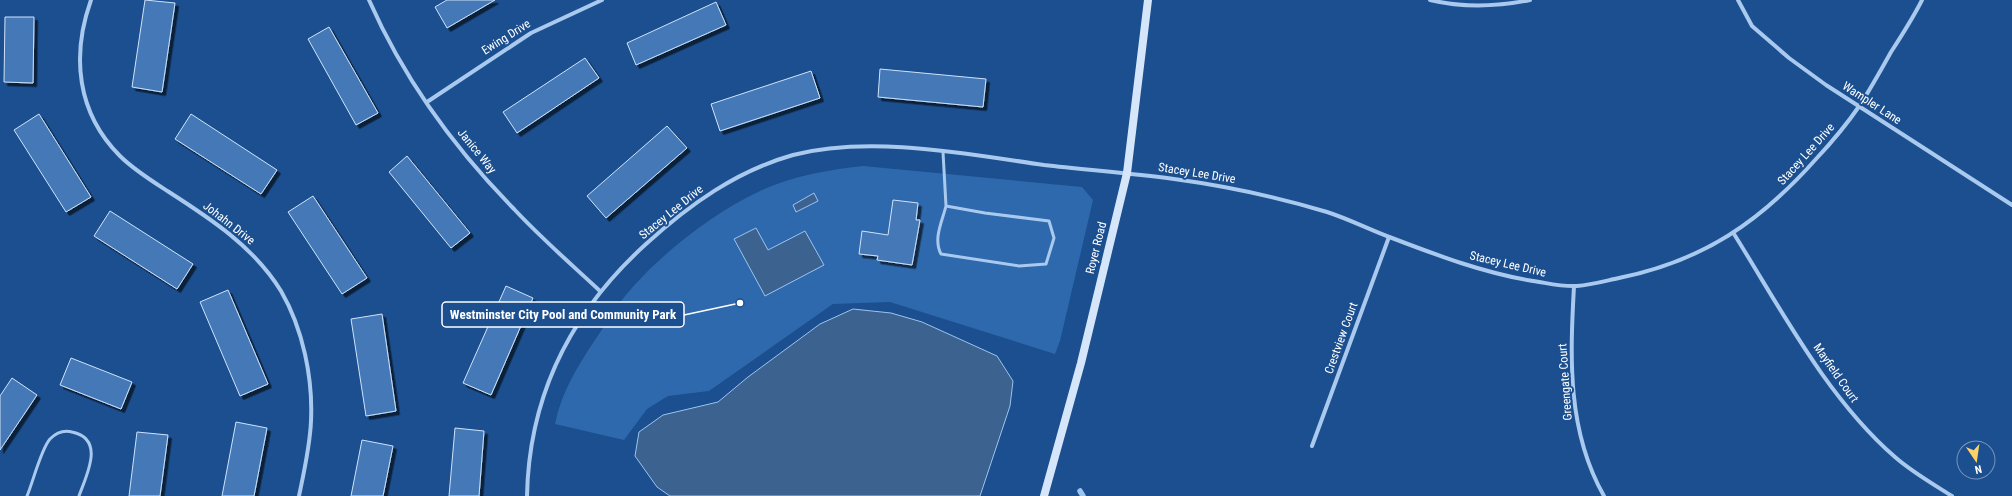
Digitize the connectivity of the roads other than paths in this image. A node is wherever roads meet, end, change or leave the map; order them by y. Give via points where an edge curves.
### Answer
1 (91, 0) edge
2 (369, 0) edge
3 (602, 0) edge
4 (1148, 0) edge
5 (1430, 0) edge
6 (1528, 0) edge
7 (1738, 0) edge
8 (1922, 0) edge
9 (427, 102) junction
10 (1859, 106) junction
11 (944, 152) junction
12 (1127, 173) junction
13 (2012, 205) edge
14 (946, 206) junction
15 (1734, 234) junction
16 (1389, 237) junction
17 (1574, 286) junction
18 (600, 291) junction
19 (1312, 446) dead end
20 (27, 496) edge
21 (79, 496) edge
22 (300, 496) edge
23 (527, 496) edge
24 (1044, 496) edge
25 (1604, 496) edge
26 (1952, 496) edge

1 - 22 street, Johahn Drive via 83,21 79,50 80,75 96,125 120,157 211,219 236,238 258,260 281,291 297,328 307,363 311,394 311,422
2 - 9 street, Janice Way via 386,35
3 - 9 street, Ewing Drive via 531,33
4 - 12 street, Royer Road
5 - 6 street via 1472,7
7 - 10 street, Wampler Lane via 1752,26 1772,44 1826,85
8 - 10 street, Stacey Lee Drive
9 - 18 street, Janice Way via 464,153 514,209
10 - 13 street, Wampler Lane
10 - 15 street, Stacey Lee Drive via 1795,183 1762,214
11 - 12 street, Stacey Lee Drive
11 - 14 lane
11 - 18 street, Stacey Lee Drive via 878,146 840,148 797,154 765,164 728,181 697,201 634,255
12 - 16 street, Stacey Lee Drive via 1248,191 1332,214
12 - 24 street, Royer Road via 1081,363
14 - 14 lane via 1049,221 1054,238 1046,264 1019,266 941,254 938,236
15 - 17 street, Stacey Lee Drive via 1692,256 1639,274
15 - 26 street, Mayfield Court via 1824,377 1850,411 1895,457
16 - 17 street, Stacey Lee Drive via 1486,272
16 - 19 street, Crestview Court
17 - 25 street, Greengate Court via 1570,348 1574,400 1586,455
18 - 23 street, Stacey Lee Drive via 571,332 551,373 532,442
20 - 21 lane via 49,440 66,431 82,436 90,443 91,448 91,462

